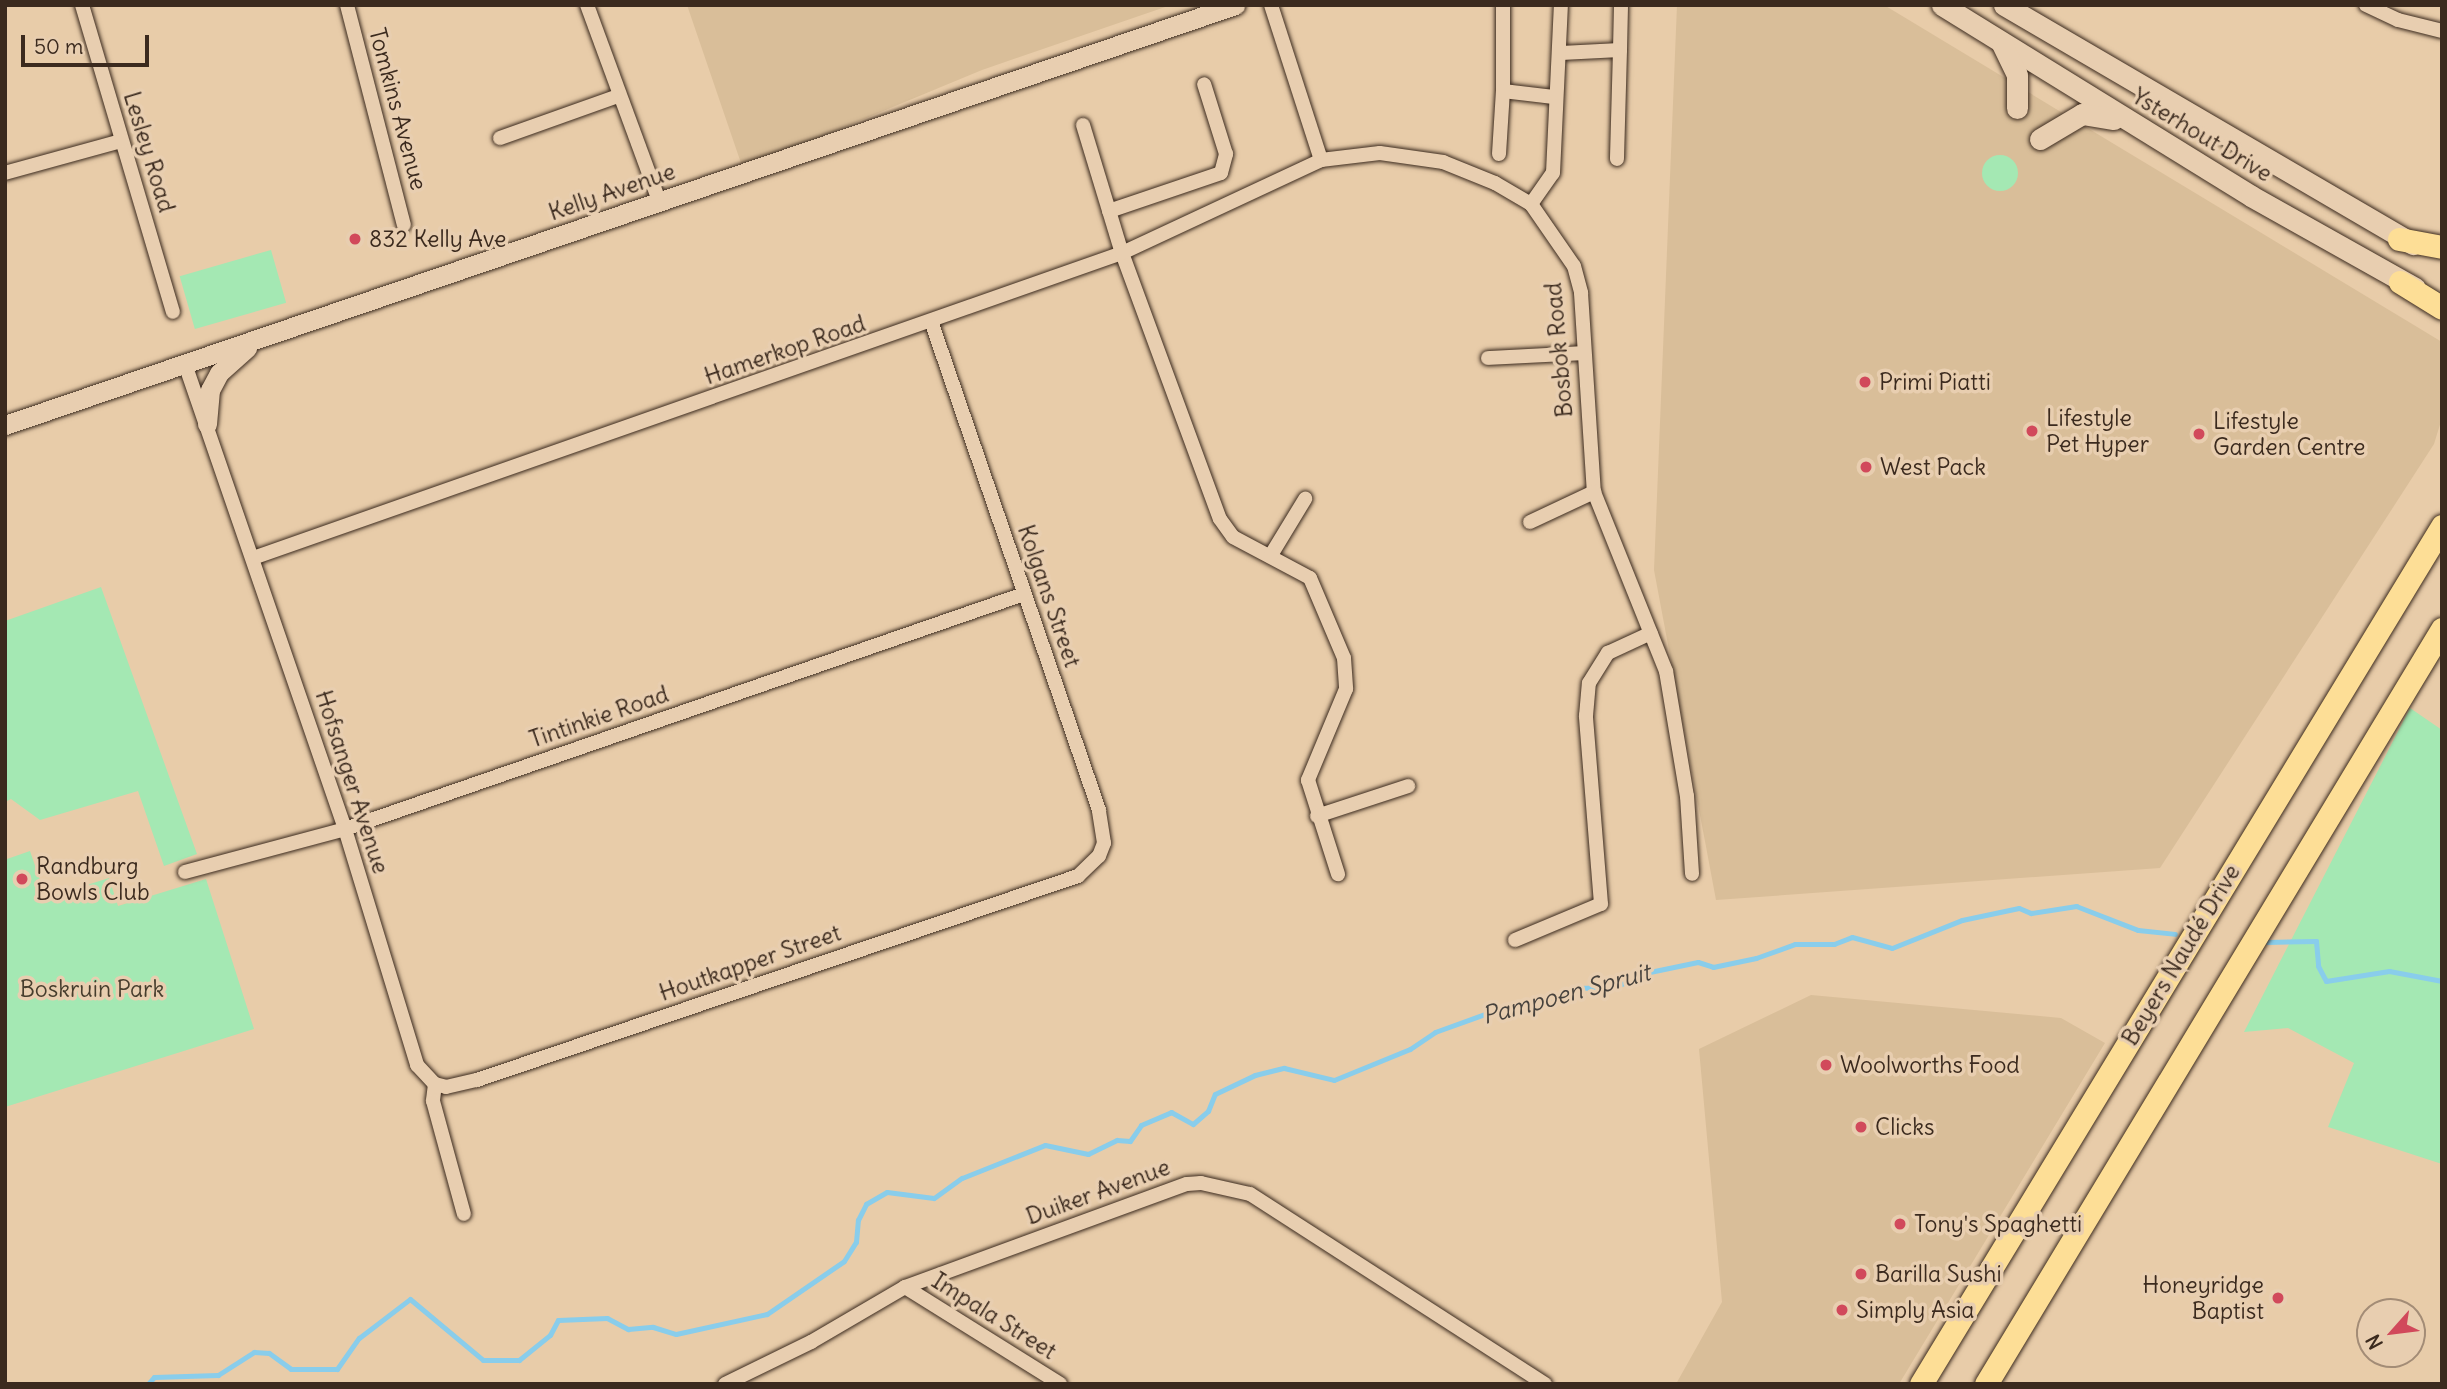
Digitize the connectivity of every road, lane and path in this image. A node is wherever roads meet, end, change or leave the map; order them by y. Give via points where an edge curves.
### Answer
1 (82, 5) edge
2 (347, 5) edge
3 (587, 5) edge
4 (1235, 5) edge
5 (1271, 5) edge
6 (1503, 5) edge
7 (1561, 5) edge
8 (1621, 5) edge
9 (1942, 5) edge
10 (2004, 5) edge
11 (2366, 5) edge
12 (2442, 31) edge
13 (2001, 43) junction
14 (1620, 50) junction
15 (1562, 53) junction
16 (1204, 84) dead end
17 (1503, 91) junction
18 (618, 96) junction
19 (1554, 97) junction
20 (2017, 108) dead end
21 (1083, 125) dead end
22 (2136, 126) junction
23 (500, 138) dead end
24 (2040, 139) dead end
25 (121, 141) junction
26 (1499, 154) dead end
27 (1617, 159) dead end
28 (1321, 160) junction
29 (5, 173) edge
30 (659, 201) junction
31 (1531, 204) junction
32 (1109, 211) junction
33 (404, 225) dead end
34 (2399, 239) junction
35 (2442, 247) edge
36 (1122, 253) junction
37 (2442, 253) edge
38 (2400, 282) junction
39 (2442, 298) edge
40 (2442, 308) edge
41 (173, 312) dead end
42 (932, 324) junction
43 (256, 341) junction
44 (1583, 353) junction
45 (1488, 358) dead end
46 (186, 364) junction
47 (207, 424) junction
48 (5, 425) edge
49 (1594, 492) junction
50 (1305, 499) dead end
51 (1530, 522) dead end
52 (2442, 526) edge
53 (1271, 555) junction
54 (253, 558) junction
55 (1024, 594) junction
56 (2442, 629) edge
57 (1651, 633) junction
58 (1408, 786) dead end
59 (1317, 816) junction
60 (345, 829) junction
61 (186, 872) dead end
62 (1339, 874) dead end
63 (1692, 874) dead end
64 (1078, 876) joint
65 (1515, 940) dead end
66 (435, 1084) junction
67 (464, 1214) dead end
68 (905, 1287) junction
69 (725, 1384) edge
70 (1060, 1384) edge
71 (1545, 1384) edge
72 (1921, 1384) edge
73 (1986, 1384) edge

1 - 25 street, Lesley Road
2 - 33 street, Tomkins Avenue
3 - 18 street
4 - 30 street, Kelly Avenue
5 - 28 street
6 - 17 street
7 - 15 street
8 - 14 street
9 - 13 main road, Ysterhout Drive
10 - 34 main road, Ysterhout Drive
11 - 12 street via 2398,20
13 - 20 main road via 2017,75
13 - 22 main road, Ysterhout Drive
14 - 15 street
14 - 27 street
15 - 19 street
16 - 32 street via 1226,154 1222,173
17 - 19 street
17 - 26 street
18 - 23 street
18 - 30 street
19 - 31 street via 1553,173
21 - 32 street
22 - 24 main road via 2082,114
22 - 38 main road, Ysterhout Drive
25 - 29 street
25 - 41 street, Lesley Road
28 - 31 street, Bosbok Road via 1380,153 1443,162 1496,183
28 - 36 street, Hamerkop Road
30 - 43 street, Kelly Avenue
31 - 44 street, Bosbok Road via 1574,266 1581,293
32 - 36 street
34 - 35 main road
34 - 37 main road, Ysterhout Drive
36 - 42 street, Hamerkop Road
36 - 53 street via 1220,519 1233,537
38 - 39 main road, Ysterhout Drive
38 - 40 main road
42 - 54 street, Hamerkop Road
42 - 55 street, Kolgans Street
43 - 46 street, Kelly Avenue
43 - 47 street via 219,373 206,406
44 - 45 street
44 - 49 street, Bosbok Road
46 - 47 street, Hofsanger Avenue
46 - 48 street, Kelly Avenue
47 - 54 street, Hofsanger Avenue
49 - 51 street
49 - 57 street, Bosbok Road
50 - 53 street
52 - 72 main road, Beyers Naudé Drive
53 - 59 street via 1300,570 1318,591 1347,670 1346,689 1309,771 1308,790
54 - 60 street, Hofsanger Avenue
55 - 60 street, Tintinkie Road
55 - 64 street, Kolgans Street via 1103,829 1099,856
56 - 73 main road
57 - 63 street, Bosbok Road via 1673,705
57 - 65 street via 1608,653 1588,683 1586,716 1601,904
58 - 59 street
59 - 62 street
60 - 61 street, Tintinkie Road
60 - 66 street, Hofsanger Avenue via 417,1065
64 - 66 street, Houtkapper Street via 477,1080
66 - 67 street via 433,1101
68 - 69 street, Duiker Avenue via 811,1342
68 - 70 street, Impala Street
68 - 71 street, Duiker Avenue via 1187,1184 1217,1183 1250,1194

